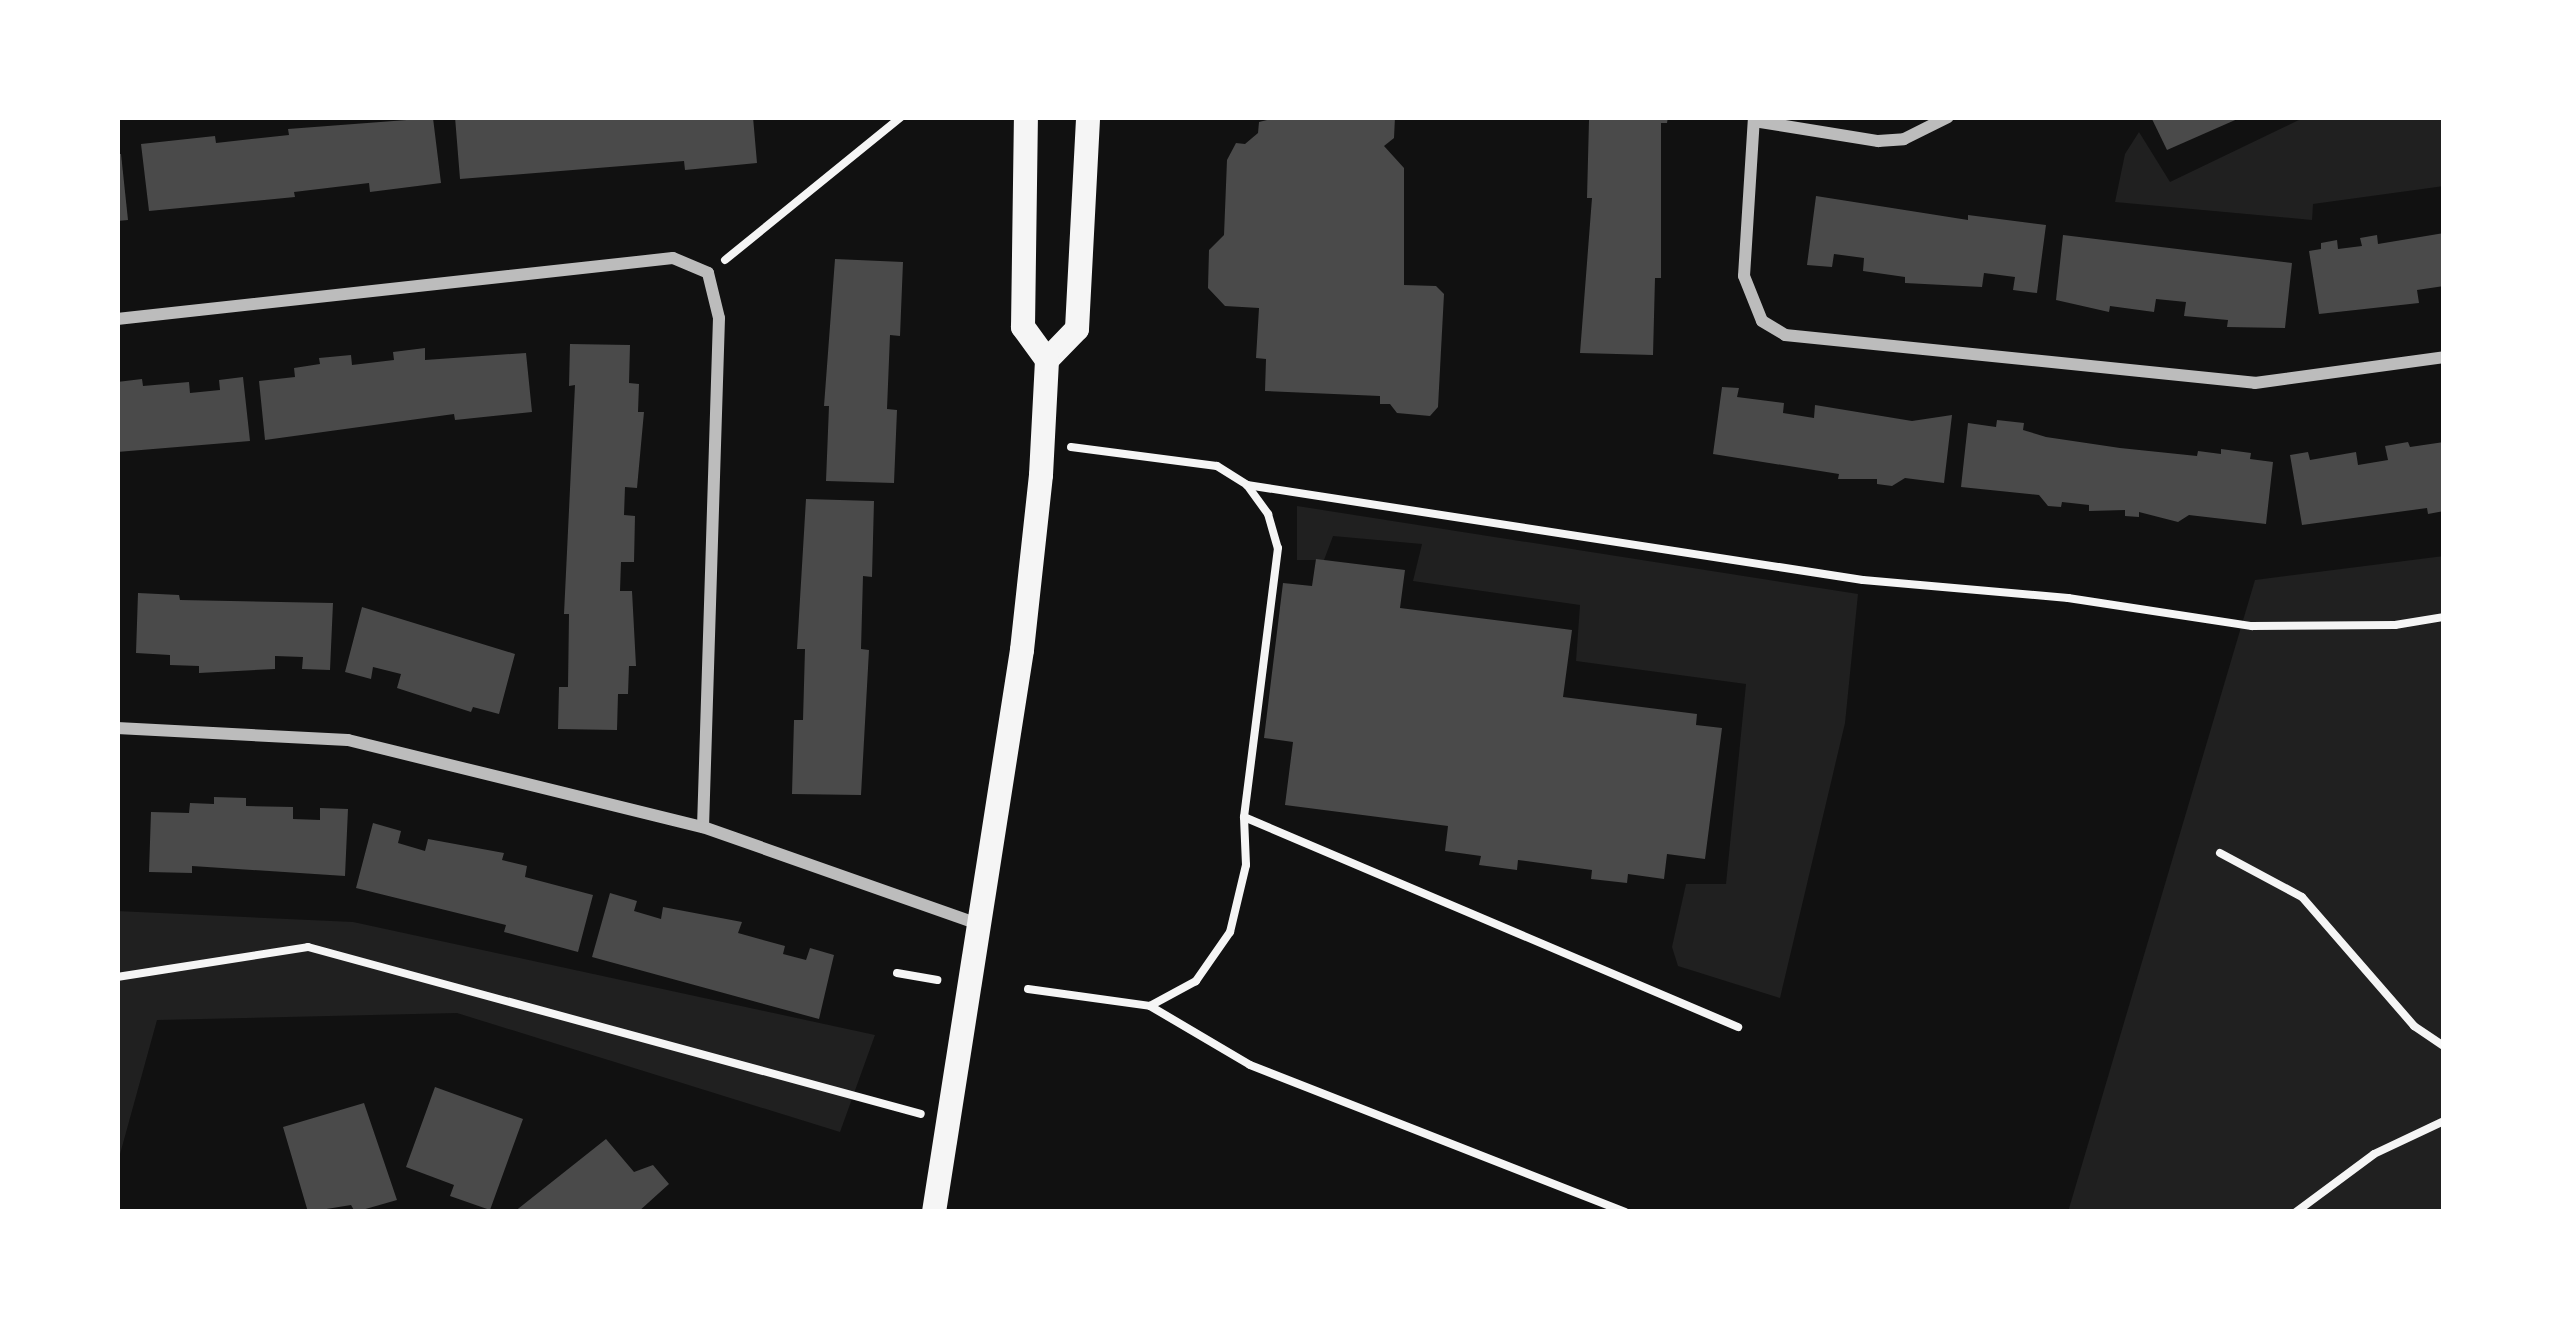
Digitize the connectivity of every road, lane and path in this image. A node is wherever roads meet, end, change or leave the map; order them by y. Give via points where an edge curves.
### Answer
1 (901, 117) edge
2 (1026, 117) edge
3 (1088, 117) edge
4 (1948, 117) edge
5 (1754, 119) edge
6 (708, 273) junction
7 (117, 319) edge
8 (2444, 357) edge
9 (1047, 360) junction
10 (1042, 443) junction
11 (1247, 485) junction
12 (2444, 617) edge
13 (117, 728) edge
14 (1244, 818) junction
15 (703, 827) junction
16 (2220, 853) dead end
17 (979, 924) junction
18 (897, 973) dead end
19 (117, 977) edge
20 (937, 980) dead end
21 (1028, 988) dead end
22 (1150, 1006) junction
23 (1738, 1027) dead end
24 (2444, 1046) edge
25 (2444, 1121) edge
26 (952, 1123) junction
27 (934, 1212) edge
28 (1625, 1212) edge
29 (2296, 1212) edge

1 - 6 path
2 - 9 main road via 1023,327
3 - 9 main road via 1077,329
4 - 5 street via 1904,139 1878,141
5 - 8 street via 1744,276 1762,321 1785,334 2255,383
6 - 7 street via 674,258
6 - 15 street via 719,318
9 - 10 main road
10 - 11 path via 1217,466
10 - 17 main road via 1022,650
11 - 12 path via 1863,580 2068,598 2252,626
11 - 14 path via 1268,514 1278,548
13 - 15 street via 348,740
14 - 22 path via 1246,865 1230,932 1196,981
14 - 23 path
15 - 17 street
16 - 24 path via 2302,897 2414,1026
17 - 26 main road
18 - 20 path
19 - 26 path via 308,947
21 - 22 path
22 - 28 path via 1250,1064
25 - 29 path via 2374,1154
26 - 27 main road

